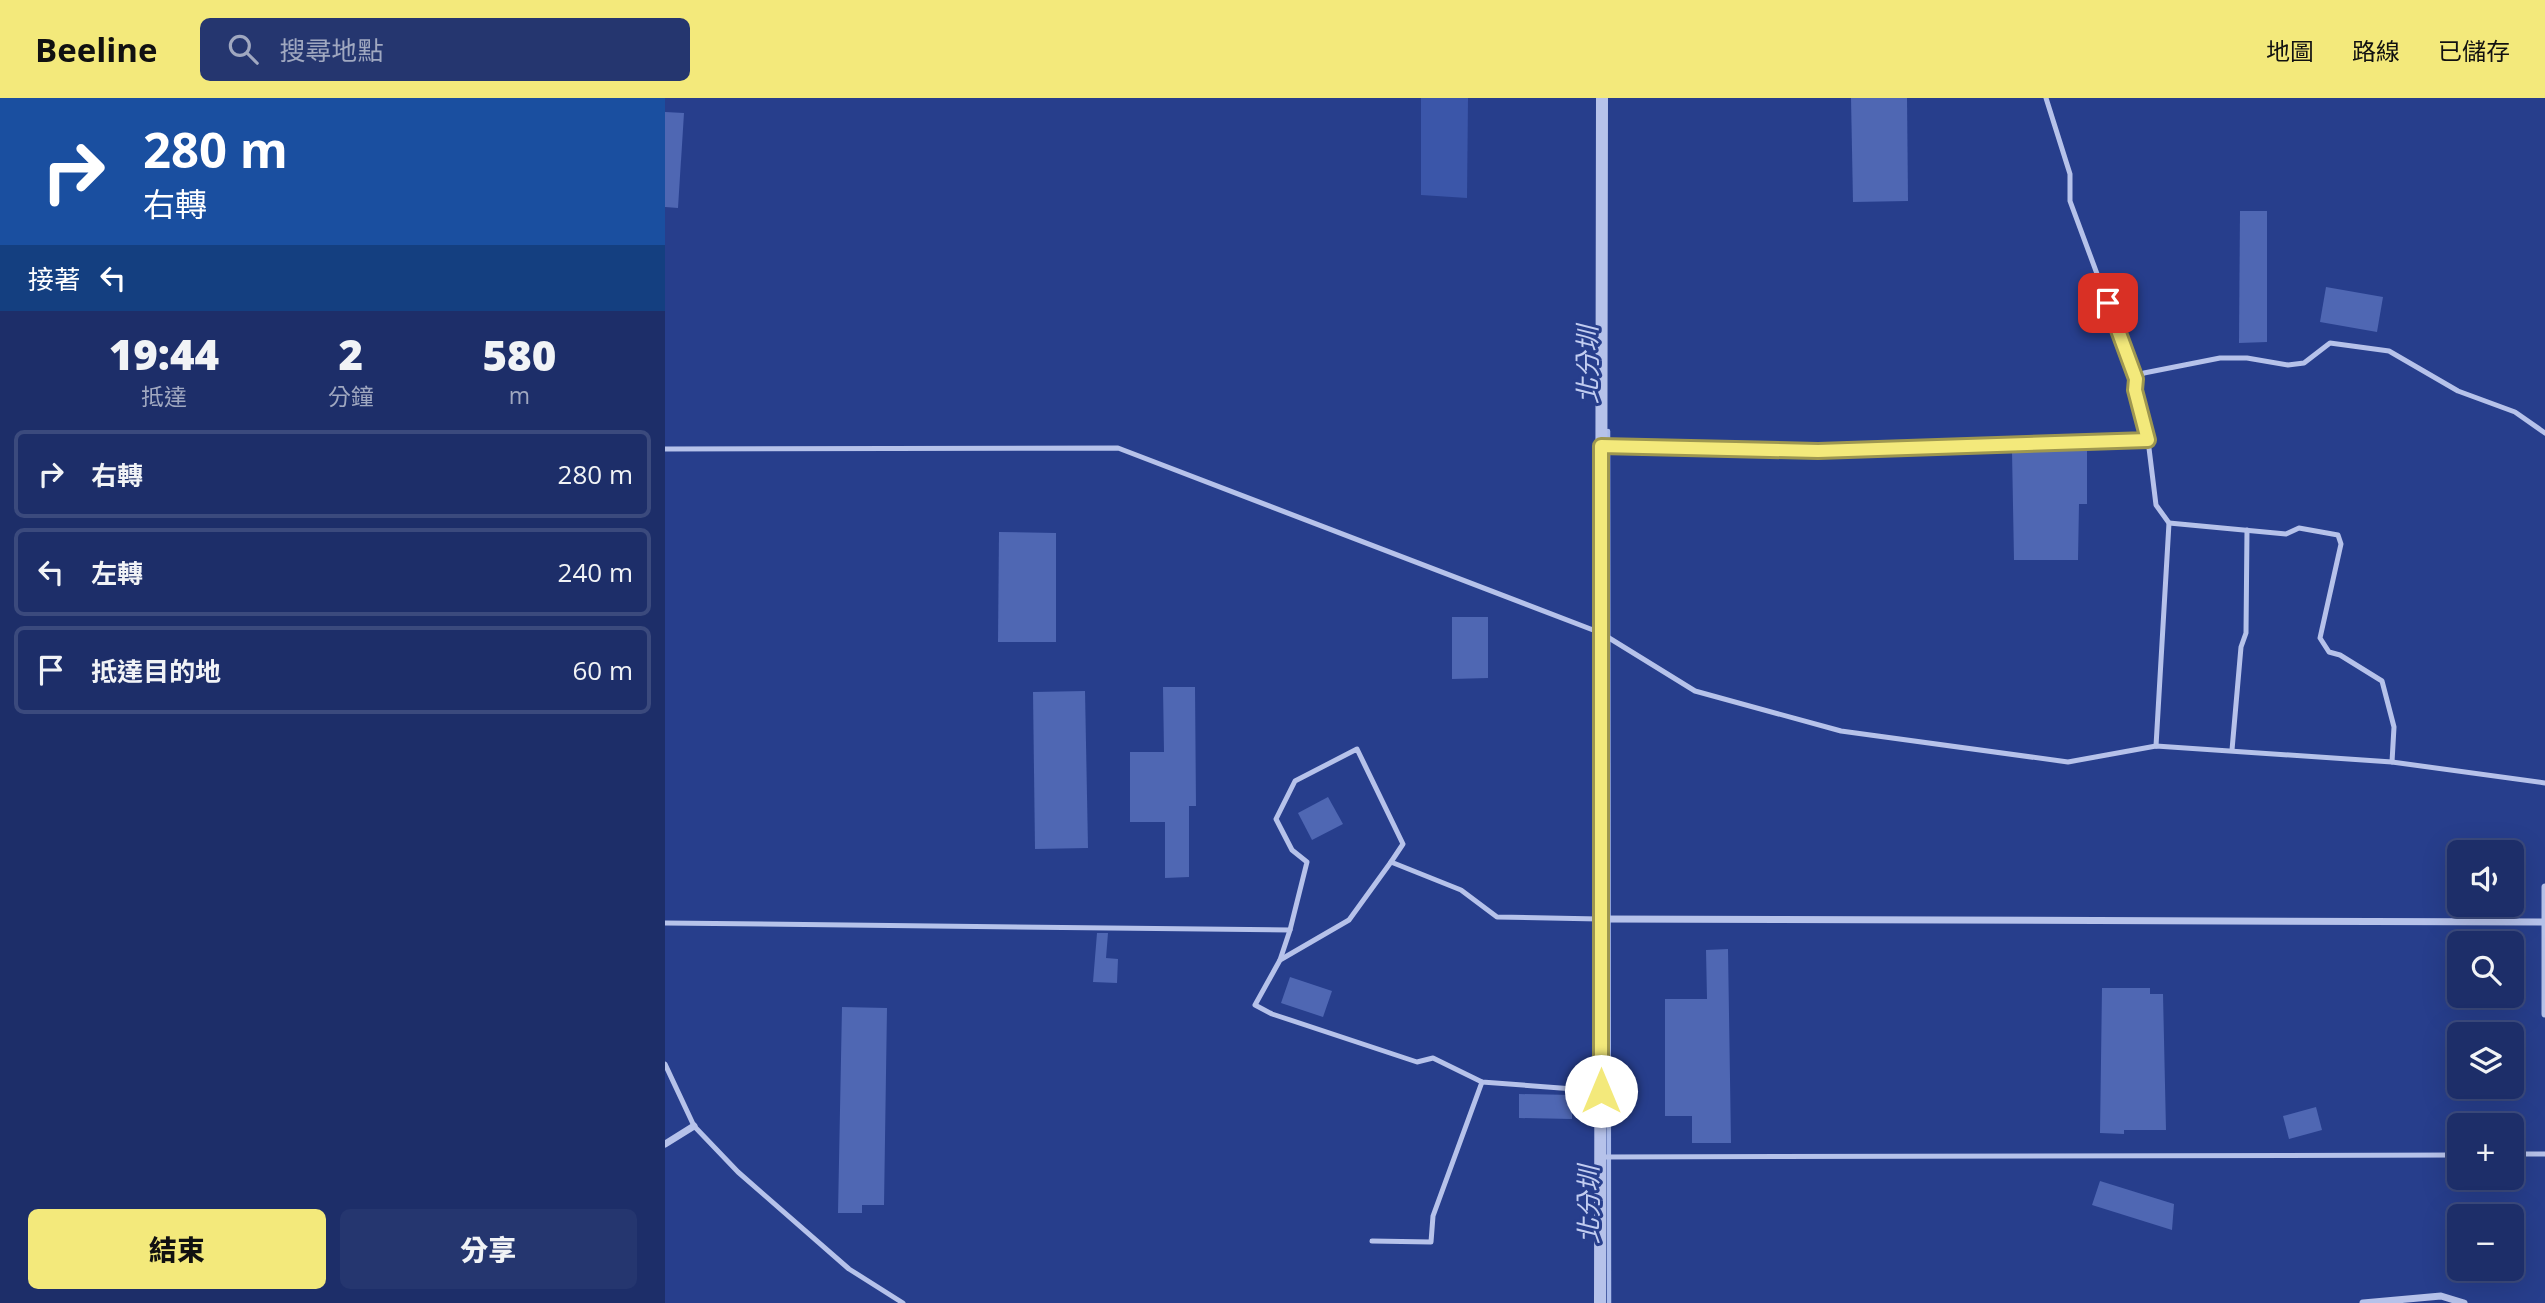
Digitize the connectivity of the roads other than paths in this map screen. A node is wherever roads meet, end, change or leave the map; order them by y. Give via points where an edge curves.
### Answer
1 (1602, 98) edge
2 (2046, 98) edge
3 (2136, 379) junction
4 (2545, 433) edge
5 (2148, 440) junction
6 (1601, 446) junction
7 (665, 449) edge
8 (2169, 523) junction
9 (2247, 530) junction
10 (1601, 633) junction
11 (2156, 747) junction
12 (2232, 750) junction
13 (2392, 762) junction
14 (2545, 783) edge
15 (1391, 862) junction
16 (2545, 887) edge
17 (1602, 919) junction
18 (2544, 922) edge
19 (665, 923) edge
20 (1290, 930) junction
21 (1280, 960) junction
22 (2545, 1014) edge
23 (665, 1064) edge
24 (1482, 1082) junction
25 (1601, 1091) junction
26 (694, 1126) junction
27 (665, 1144) edge
28 (2524, 1154) edge
29 (2545, 1154) edge
30 (2447, 1155) edge
31 (1601, 1157) junction
32 (1372, 1241) dead end
33 (2440, 1300) edge
34 (903, 1303) edge
35 (1600, 1303) edge
36 (2363, 1303) edge
37 (2464, 1303) edge

1 - 6 street
2 - 3 lane via 2070,174 2070,201
3 - 4 lane via 2144,373 2220,358 2304,363 2330,343 2389,351 2458,391 2515,412
3 - 5 lane
5 - 6 lane via 1818,451
5 - 8 lane via 2157,505
6 - 10 street
7 - 10 lane via 1118,448
8 - 9 lane
8 - 11 lane
9 - 12 lane via 2246,633
9 - 13 lane via 2286,534 2299,528 2338,535 2342,540 2321,638 2329,652 2382,681 2394,727
10 - 11 lane via 1695,691 1877,738 2068,762
10 - 17 street
11 - 12 lane
12 - 13 lane
13 - 14 lane
15 - 17 lane via 1461,890 1497,917
15 - 20 lane via 1403,844 1357,750 1295,781 1276,818 1292,850 1307,862
15 - 21 lane via 1349,920
16 - 18 street
17 - 18 street
17 - 25 street
18 - 22 street
19 - 20 lane
20 - 21 lane
21 - 24 lane via 1255,1005 1417,1062 1433,1058
23 - 26 lane
24 - 25 lane
24 - 32 lane via 1433,1216 1431,1242
25 - 31 street
26 - 27 street
26 - 34 lane via 738,1172 849,1269
28 - 29 lane
30 - 31 lane
31 - 35 street
33 - 36 street
33 - 37 street

